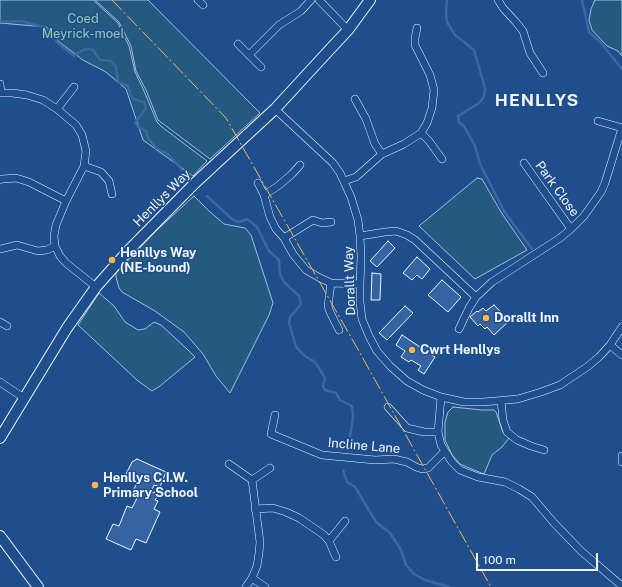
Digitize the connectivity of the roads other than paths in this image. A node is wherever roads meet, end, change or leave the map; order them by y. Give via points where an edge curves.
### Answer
1 (311, 0) edge
2 (319, 0) edge
3 (370, 0) edge
4 (498, 0) edge
5 (417, 28) dead end
6 (348, 30) junction
7 (238, 44) dead end
8 (249, 55) junction
9 (261, 68) dead end
10 (543, 73) dead end
11 (0, 84) edge
12 (74, 87) dead end
13 (1, 93) edge
14 (355, 99) dead end
15 (57, 109) junction
16 (276, 109) junction
17 (598, 120) dead end
18 (622, 128) edge
19 (421, 133) junction
20 (382, 154) junction
21 (442, 159) dead end
22 (524, 163) dead end
23 (300, 165) dead end
24 (84, 166) junction
25 (0, 180) edge
26 (344, 181) junction
27 (258, 183) dead end
28 (112, 194) dead end
29 (264, 195) junction
30 (66, 201) junction
31 (331, 222) dead end
32 (571, 229) junction
33 (360, 236) junction
34 (284, 238) junction
35 (55, 246) junction
36 (0, 248) edge
37 (331, 282) junction
38 (360, 284) junction
39 (96, 287) junction
40 (476, 297) junction
41 (0, 322) edge
42 (7, 326) dead end
43 (622, 327) edge
44 (459, 329) dead end
45 (339, 330) dead end
46 (610, 345) junction
47 (622, 355) edge
48 (0, 382) edge
49 (441, 397) junction
50 (24, 398) junction
51 (501, 401) junction
52 (388, 407) dead end
53 (275, 415) dead end
54 (438, 432) junction
55 (0, 438) edge
56 (544, 450) dead end
57 (444, 452) junction
58 (622, 456) edge
59 (622, 462) edge
60 (229, 464) dead end
61 (270, 468) dead end
62 (252, 480) junction
63 (255, 509) junction
64 (345, 521) dead end
65 (0, 536) edge
66 (329, 541) junction
67 (336, 557) dead end
68 (252, 578) junction
69 (622, 586) edge
70 (38, 587) edge
71 (246, 587) edge
72 (265, 587) edge

1 - 8 street
2 - 6 street
3 - 6 street, Henllys Way
4 - 10 street via 523,31 530,53
5 - 19 street via 415,46 434,90 432,108
6 - 16 street, Henllys Way
7 - 8 street
8 - 9 street
11 - 13 street
12 - 15 street
13 - 15 street via 27,95 43,100
14 - 20 street
15 - 24 street via 76,125 82,135 86,151
16 - 26 street, Dorallt Way via 333,163
16 - 39 street, Henllys Way via 195,183
17 - 18 street
18 - 32 street via 601,192
19 - 20 street
19 - 21 street
20 - 26 street via 356,177
22 - 32 street, Park Close
23 - 29 street via 278,186
24 - 28 street via 101,172 109,181
24 - 30 street
25 - 30 street via 16,178 29,182
26 - 33 street, Dorallt Way via 358,220
27 - 29 street
29 - 34 street via 270,217
30 - 35 street via 56,225
31 - 34 street via 313,220
32 - 40 street via 492,282
33 - 38 street, Dorallt Way
33 - 40 street via 396,231 407,235 416,240
34 - 37 street via 306,270
35 - 36 street via 38,251 17,245
35 - 39 street via 66,263
37 - 38 street
37 - 45 street via 328,306
38 - 49 street, Dorallt Way via 362,319 376,351 407,381
39 - 50 street, Henllys Way via 67,328
40 - 44 street
41 - 42 street
43 - 46 street, Dorallt Way
46 - 47 street
46 - 51 street, Dorallt Way via 587,367 560,385 518,399
48 - 50 street
49 - 51 street, Dorallt Way via 464,402
49 - 54 street
50 - 55 street, Henllys Way
51 - 56 street via 507,432 517,440
52 - 54 street via 407,428
53 - 57 street, Incline Lane via 271,434 322,455 375,460 394,459 422,469 428,468
54 - 57 street
57 - 69 street via 460,470 478,477 505,482 532,497 581,551
58 - 59 street
60 - 62 street
61 - 62 street
62 - 63 street
63 - 66 street via 273,508 286,512 299,518
63 - 68 street via 260,553
64 - 66 street
65 - 70 street
66 - 67 street
68 - 71 street
68 - 72 street

